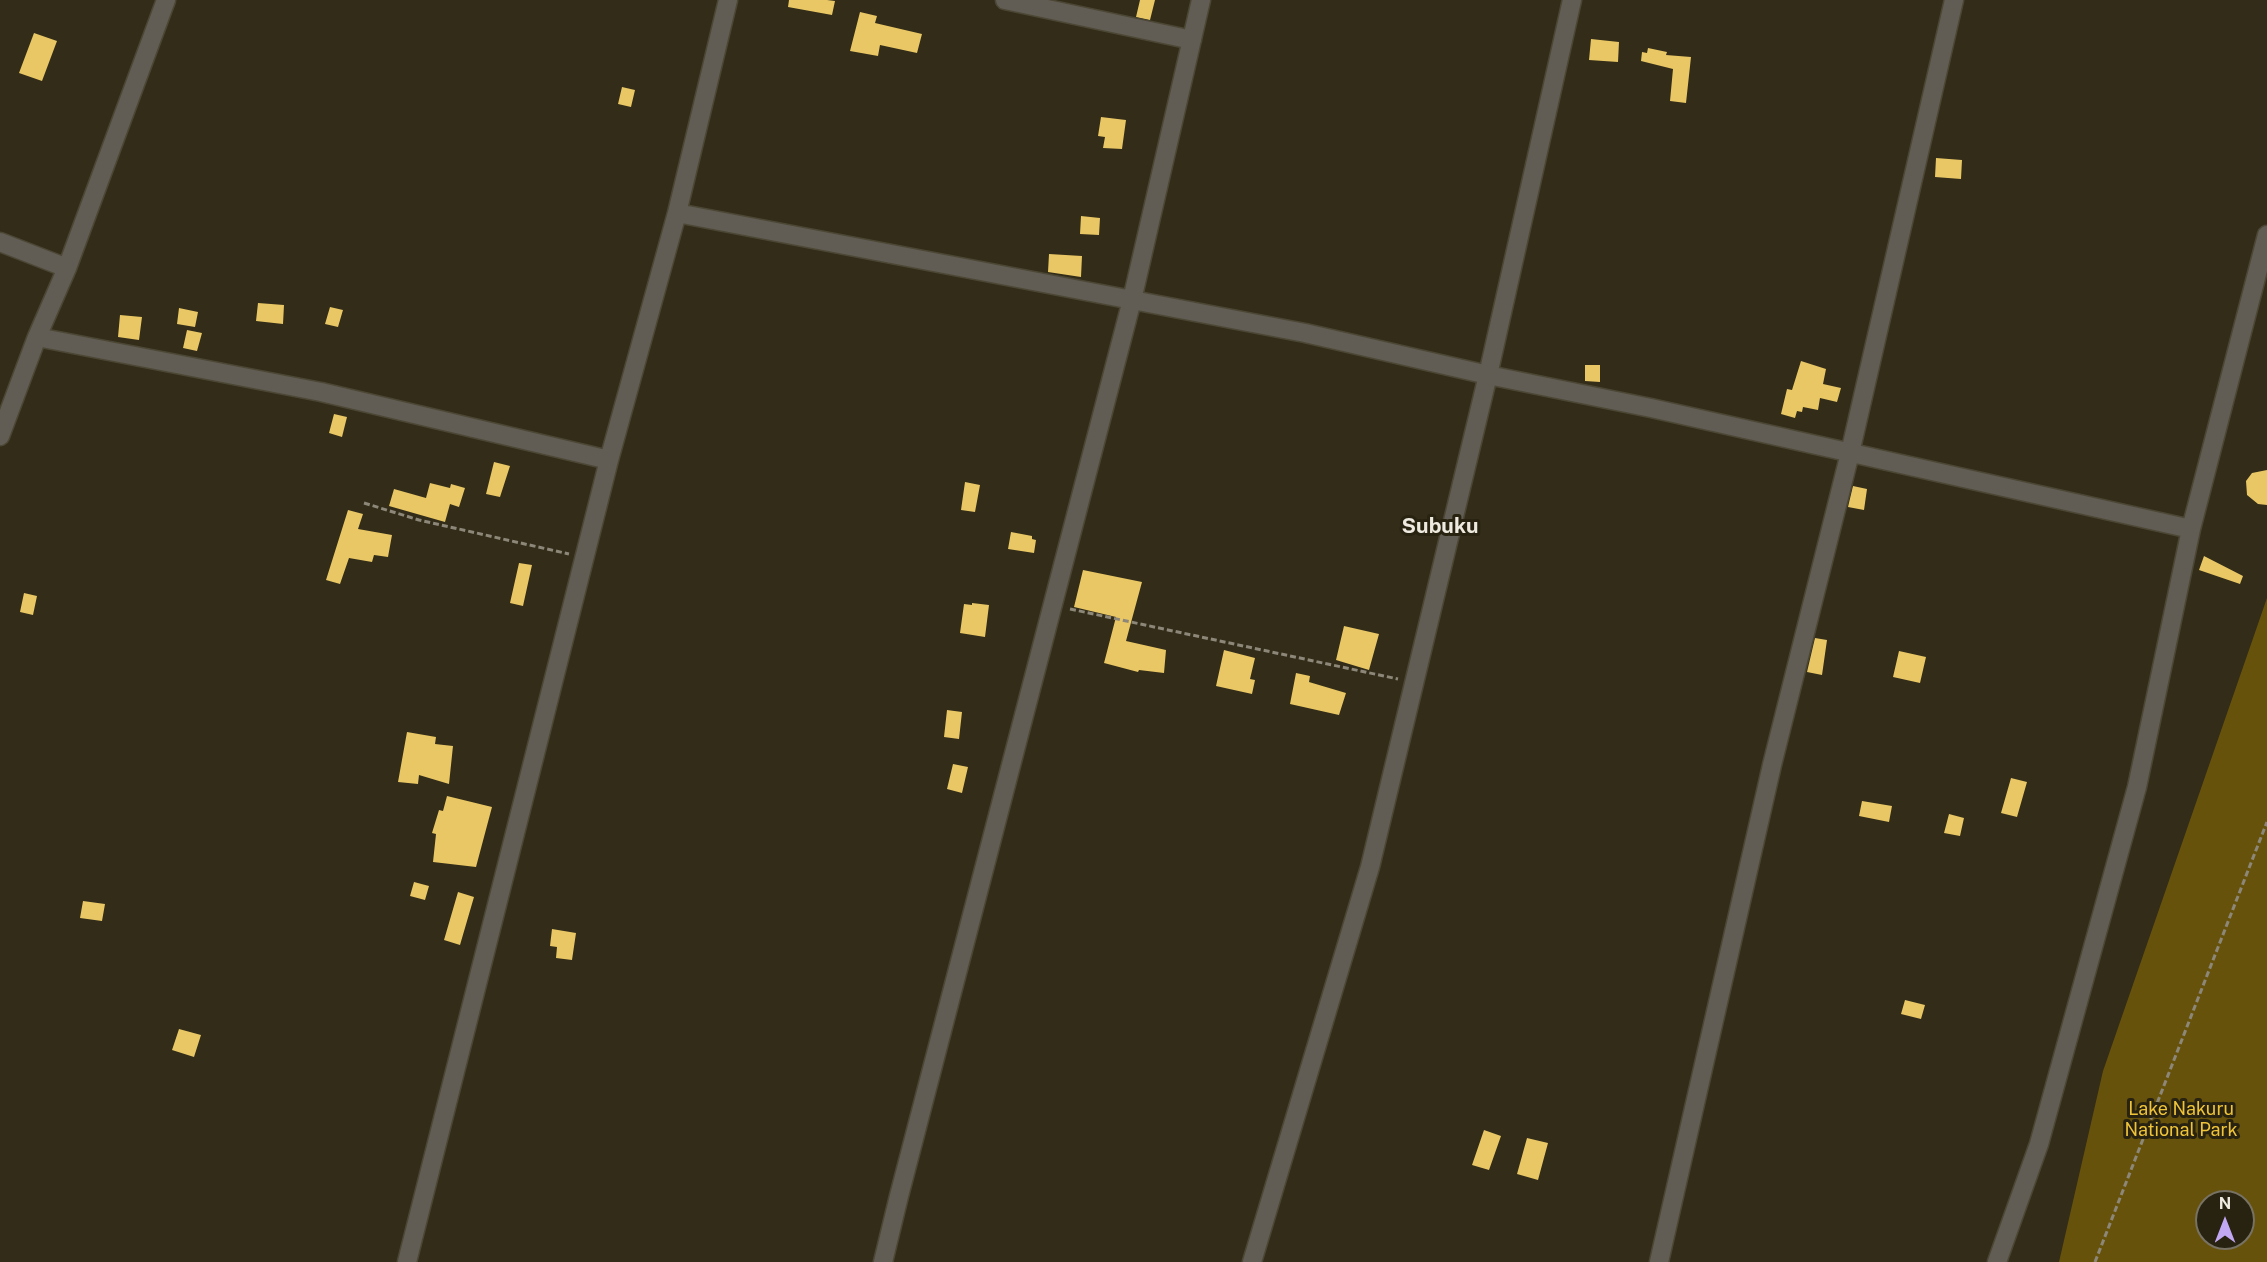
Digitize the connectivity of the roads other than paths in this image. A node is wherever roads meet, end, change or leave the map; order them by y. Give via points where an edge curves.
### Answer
1 (166, 0) edge
2 (728, 0) edge
3 (1005, 0) edge
4 (1201, 0) edge
5 (1572, 0) edge
6 (1954, 0) edge
7 (1192, 40) junction
8 (677, 213) junction
9 (2267, 235) edge
10 (0, 242) edge
11 (67, 268) junction
12 (1132, 300) junction
13 (37, 337) junction
14 (1488, 375) junction
15 (0, 436) edge
16 (1850, 453) junction
17 (609, 460) junction
18 (2192, 529) junction
19 (407, 1262) edge
20 (884, 1262) edge
21 (1252, 1262) edge
22 (1659, 1262) edge
23 (1997, 1262) edge

1 - 11 street
2 - 8 street
3 - 7 street
4 - 7 street
5 - 14 street
6 - 16 street
7 - 12 street
8 - 12 street
8 - 17 street
9 - 18 street
10 - 11 street
11 - 13 street
12 - 14 street via 1305,333
12 - 20 street
13 - 15 street
13 - 17 street via 321,392
14 - 16 street
14 - 21 street via 1370,867
16 - 18 street
16 - 22 street via 1772,765
17 - 19 street
18 - 23 street via 2137,787 2039,1144

